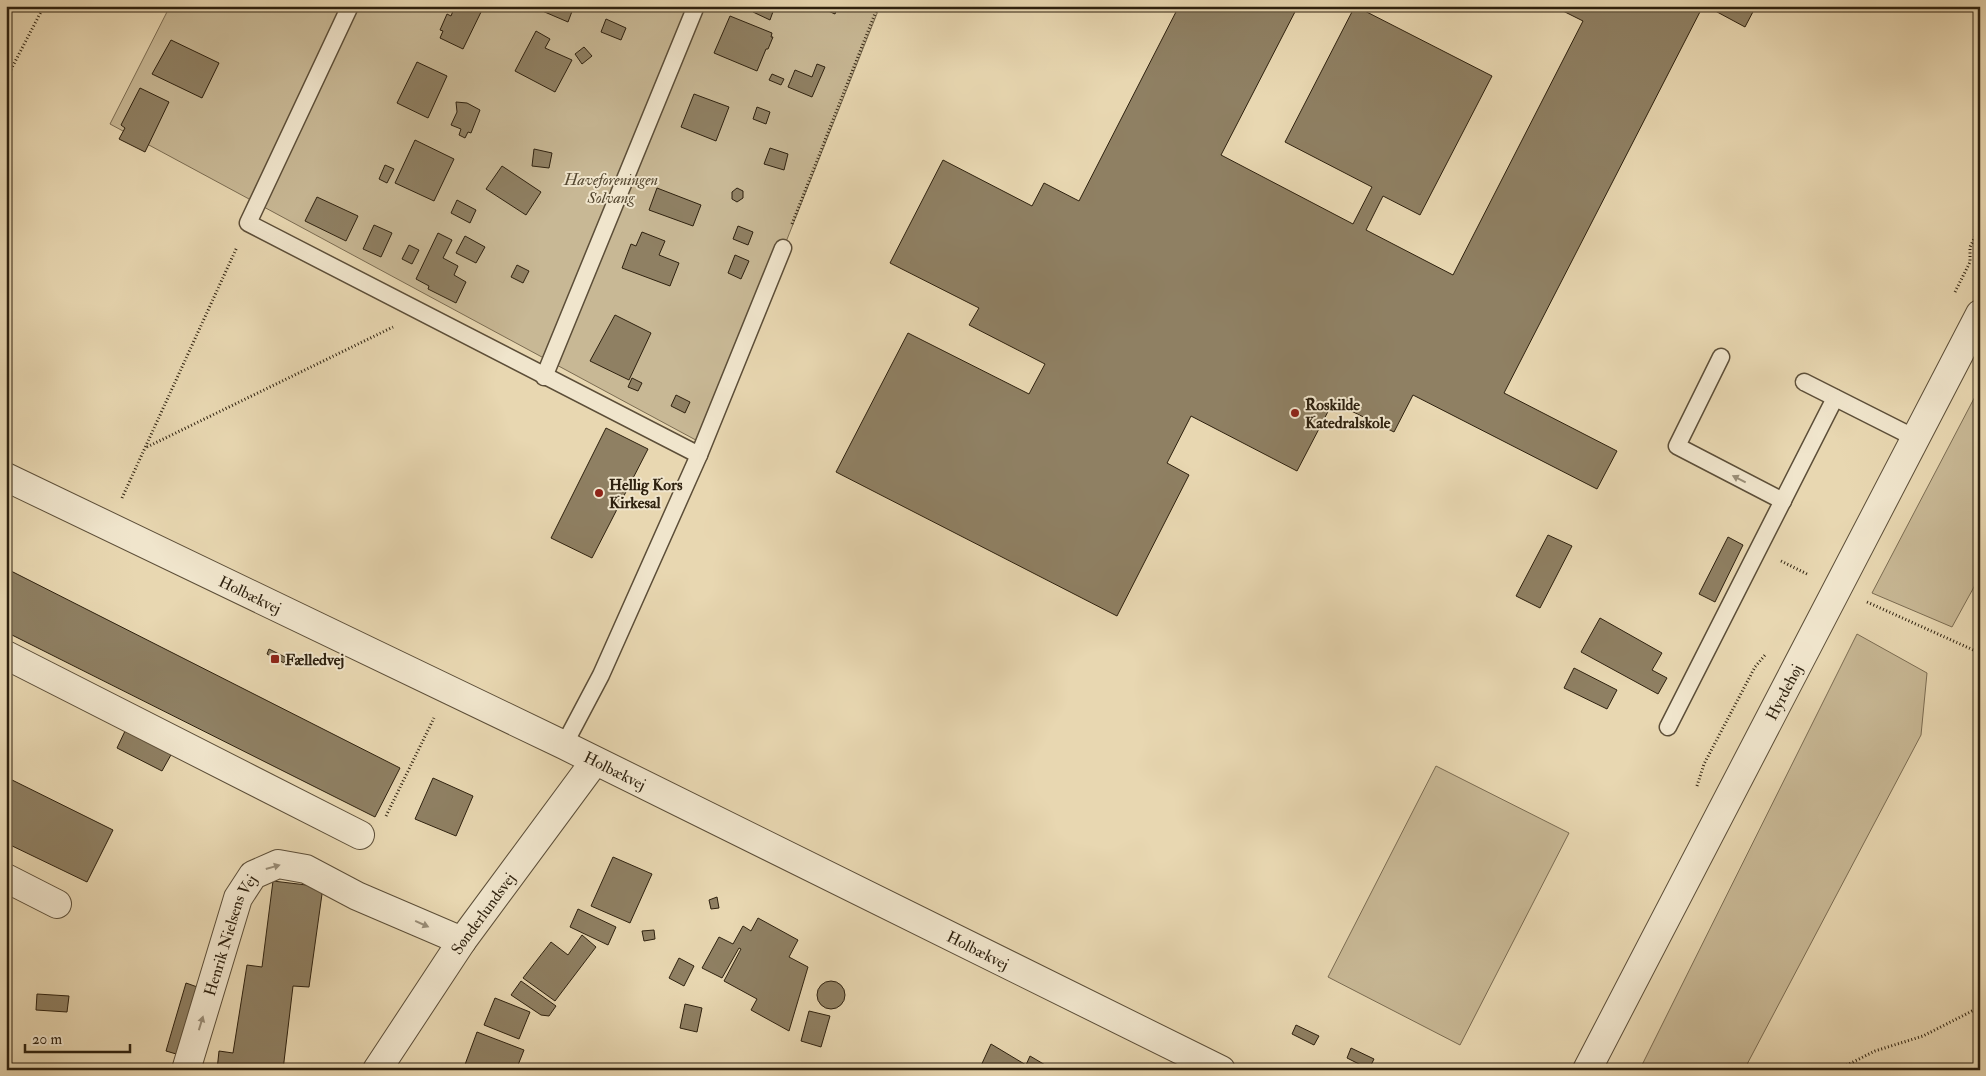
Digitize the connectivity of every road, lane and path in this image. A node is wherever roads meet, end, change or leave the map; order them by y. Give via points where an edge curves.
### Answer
1 (44, 6) edge
2 (350, 6) edge
3 (696, 6) edge
4 (878, 6) edge
5 (6, 80) edge
6 (248, 223) junction
7 (783, 248) joint
8 (420, 313) junction
9 (1980, 314) edge
10 (1721, 357) dead end
11 (544, 377) junction
12 (1804, 382) dead end
13 (1835, 398) junction
14 (1915, 438) junction
15 (146, 448) junction
16 (699, 455) junction
17 (6, 476) edge
18 (1783, 501) junction
19 (109, 526) junction
20 (6, 655) edge
21 (448, 689) junction
22 (1668, 727) dead end
23 (564, 745) junction
24 (595, 761) junction
25 (360, 835) joint
26 (6, 878) edge
27 (57, 904) dead end
28 (462, 942) junction
29 (1980, 1007) edge
30 (186, 1070) edge
31 (377, 1070) edge
32 (1221, 1070) edge
33 (1587, 1070) edge
34 (1836, 1070) edge

1 - 5 path
2 - 6 lane
3 - 11 lane
4 - 7 path
6 - 8 lane
6 - 15 path
7 - 16 lane
8 - 11 lane
8 - 15 path
9 - 14 street, Hyrdehøj
18 -> 10 lane via 1677,446
11 - 16 lane
12 - 13 lane
13 - 14 lane
13 - 18 lane
14 - 33 street, Hyrdehøj
15 - 19 path
16 - 23 lane via 601,675
17 - 19 street, Holbækvej
18 - 22 lane
19 - 21 street, Holbækvej
20 - 25 street
21 - 23 street, Holbækvej
21 - 25 path via 384,821
23 - 24 street, Holbækvej
24 - 28 street, Sønderlundsvej
24 - 32 street, Holbækvej
26 - 27 street
30 -> 28 street, Henrik Nielsens Vej via 238,898 253,875 278,864 306,869 356,896
28 - 31 street, Sønderlundsvej
29 - 34 path via 1923,1036 1875,1051

